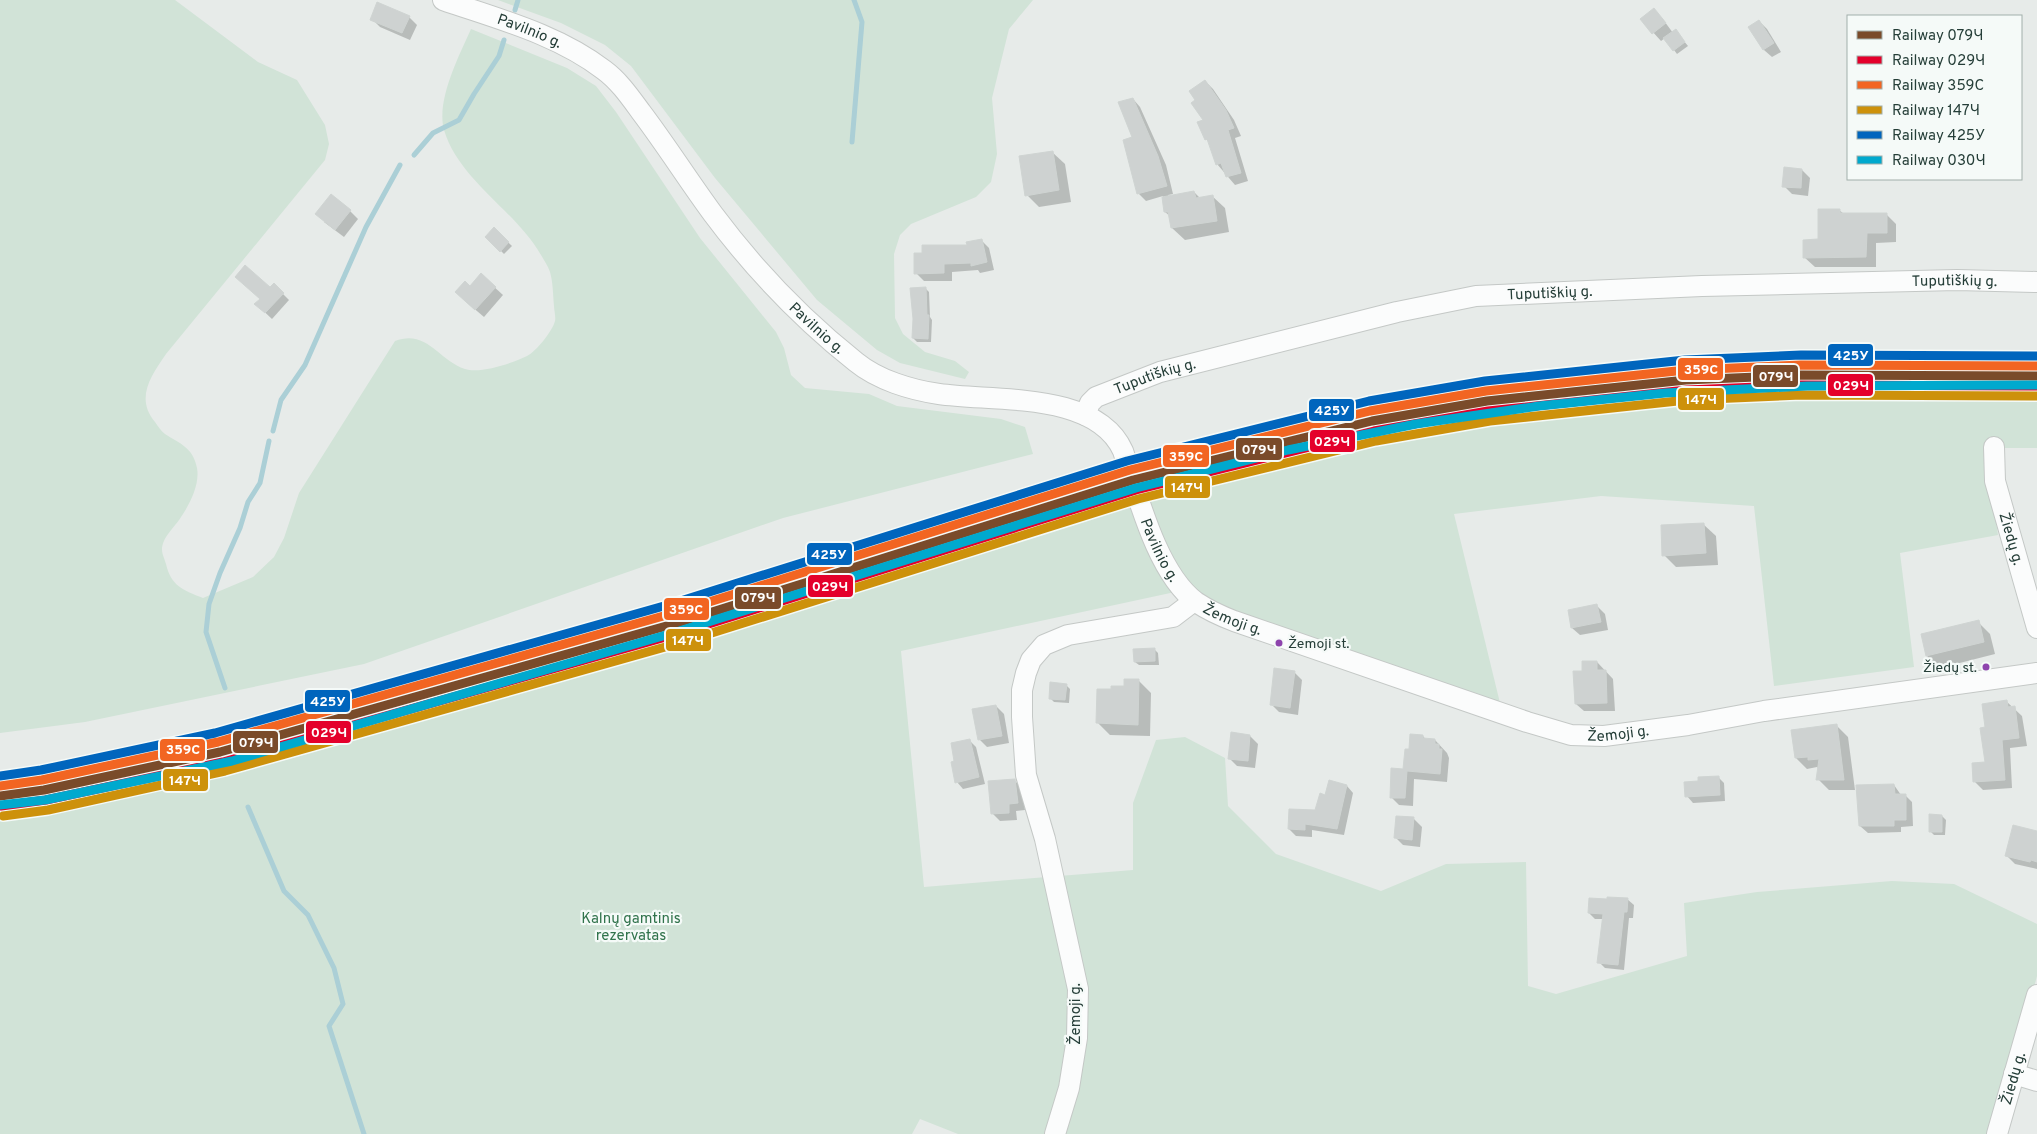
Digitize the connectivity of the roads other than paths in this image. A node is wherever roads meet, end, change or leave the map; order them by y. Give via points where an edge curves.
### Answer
1 (443, 0) edge
2 (2037, 282) edge
3 (1085, 415) junction
4 (1994, 447) dead end
5 (1194, 601) junction
6 (2037, 628) edge
7 (2037, 674) edge
8 (2037, 995) edge
9 (2014, 1074) junction
10 (2037, 1081) edge
11 (1055, 1134) edge
12 (1996, 1134) edge

1 - 3 street, Pavilnio g. via 560,43 606,72 625,90 754,266 827,339 864,369 909,388 938,394 1044,403
2 - 3 street, Tuputiškių g. via 1957,280 1702,286 1476,296 1397,312 1160,372 1096,397
3 - 5 street, Pavilnio g. via 1107,427 1118,439 1159,553
4 - 6 street, Žiedų g. via 1995,481
5 - 7 street, Žemoji g. via 1234,621 1571,735 1604,736 1688,725 1764,710
5 - 11 street, Žemoji g. via 1173,617 1068,635 1044,645 1031,660 1026,673 1022,690 1026,774 1045,839 1078,988 1077,1038
8 - 9 street, Žiedų g.
9 - 10 street
9 - 12 street, Žiedų g.

